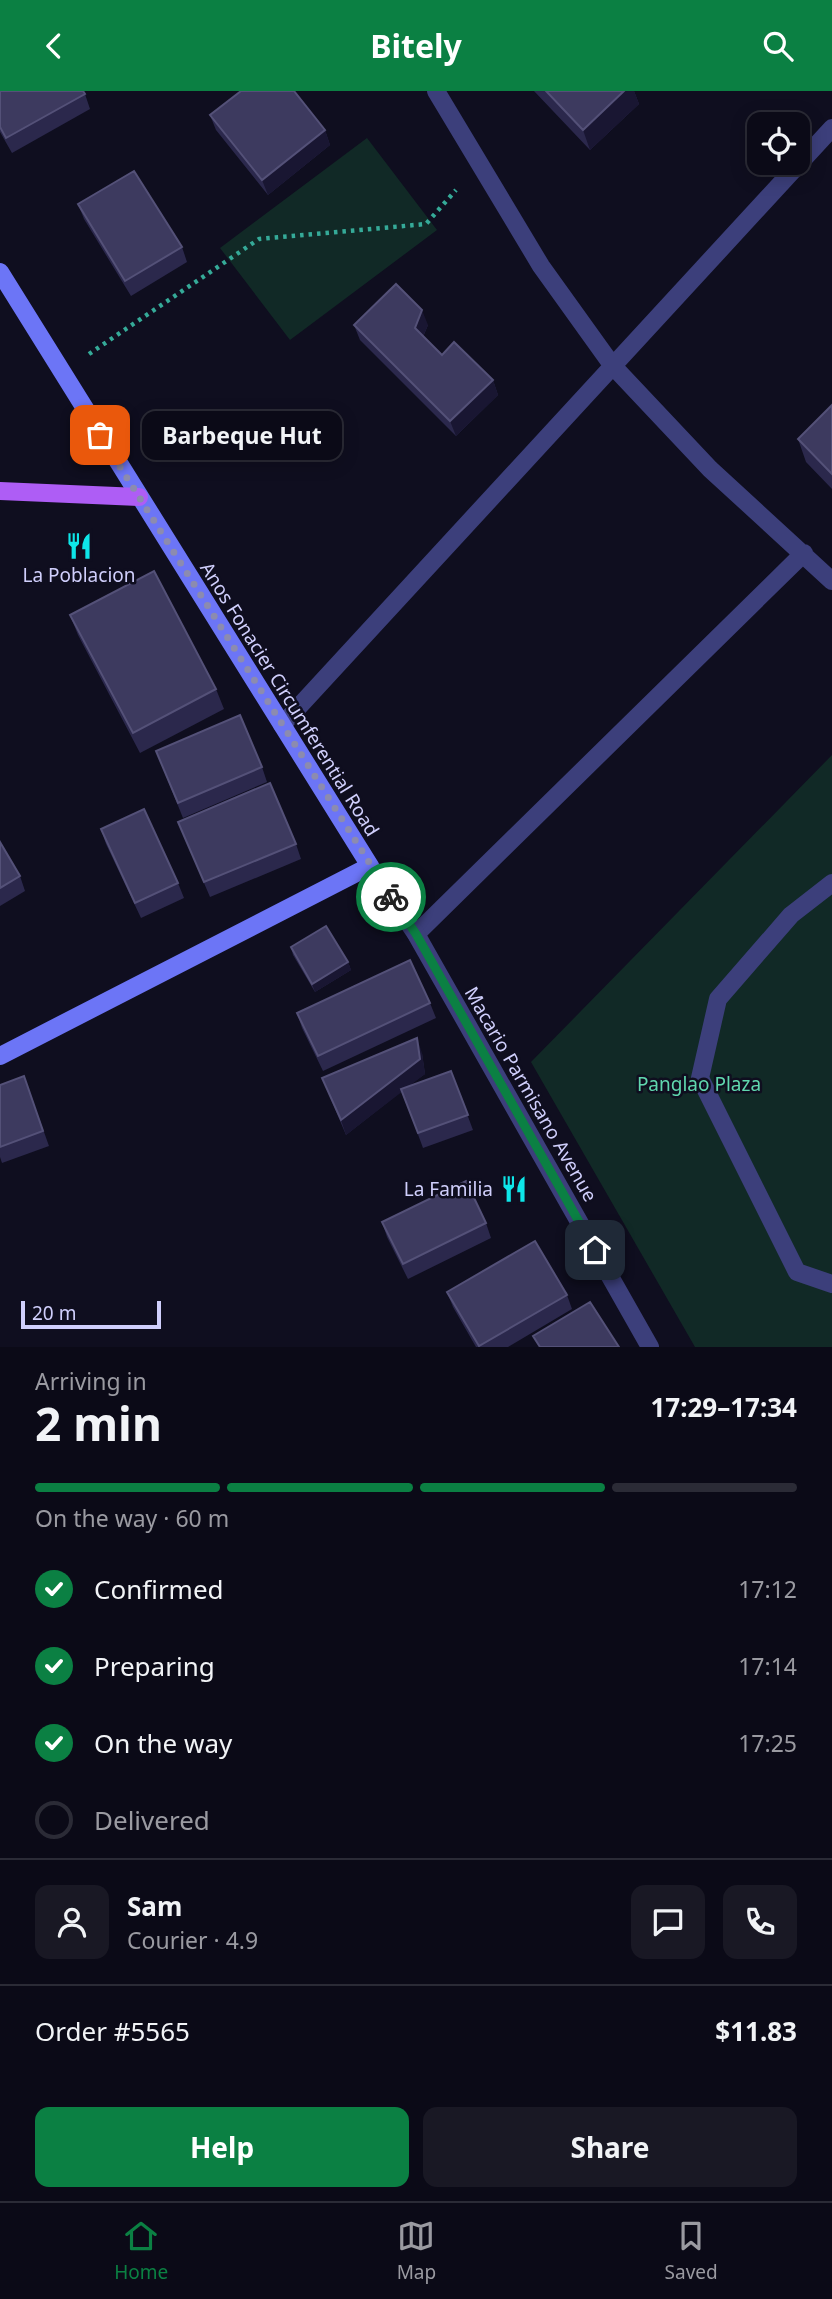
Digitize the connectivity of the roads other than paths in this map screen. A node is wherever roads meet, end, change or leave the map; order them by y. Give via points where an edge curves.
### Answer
1 (436, 91) edge
2 (832, 128) edge
3 (0, 272) edge
4 (612, 365) junction
5 (0, 491) edge
6 (139, 497) junction
7 (804, 553) junction
8 (832, 581) edge
9 (282, 726) junction
10 (370, 866) junction
11 (832, 883) edge
12 (416, 934) junction
13 (0, 1056) edge
14 (832, 1284) edge
15 (650, 1347) edge

1 - 4 street via 541,266
2 - 4 street
3 - 6 main road, Anos Fonacier Circumferential Road
4 - 7 street via 710,469
4 - 9 street
5 - 6 main road
6 - 9 main road, Anos Fonacier Circumferential Road
7 - 8 street
7 - 12 street
9 - 10 main road, Anos Fonacier Circumferential Road
10 - 12 street, Macario Parmisano Avenue
10 - 13 main road, Anos Fonacier Circumferential Road
11 - 14 street via 791,915 718,999 700,1077 797,1272
12 - 15 street, Macario Parmisano Avenue

